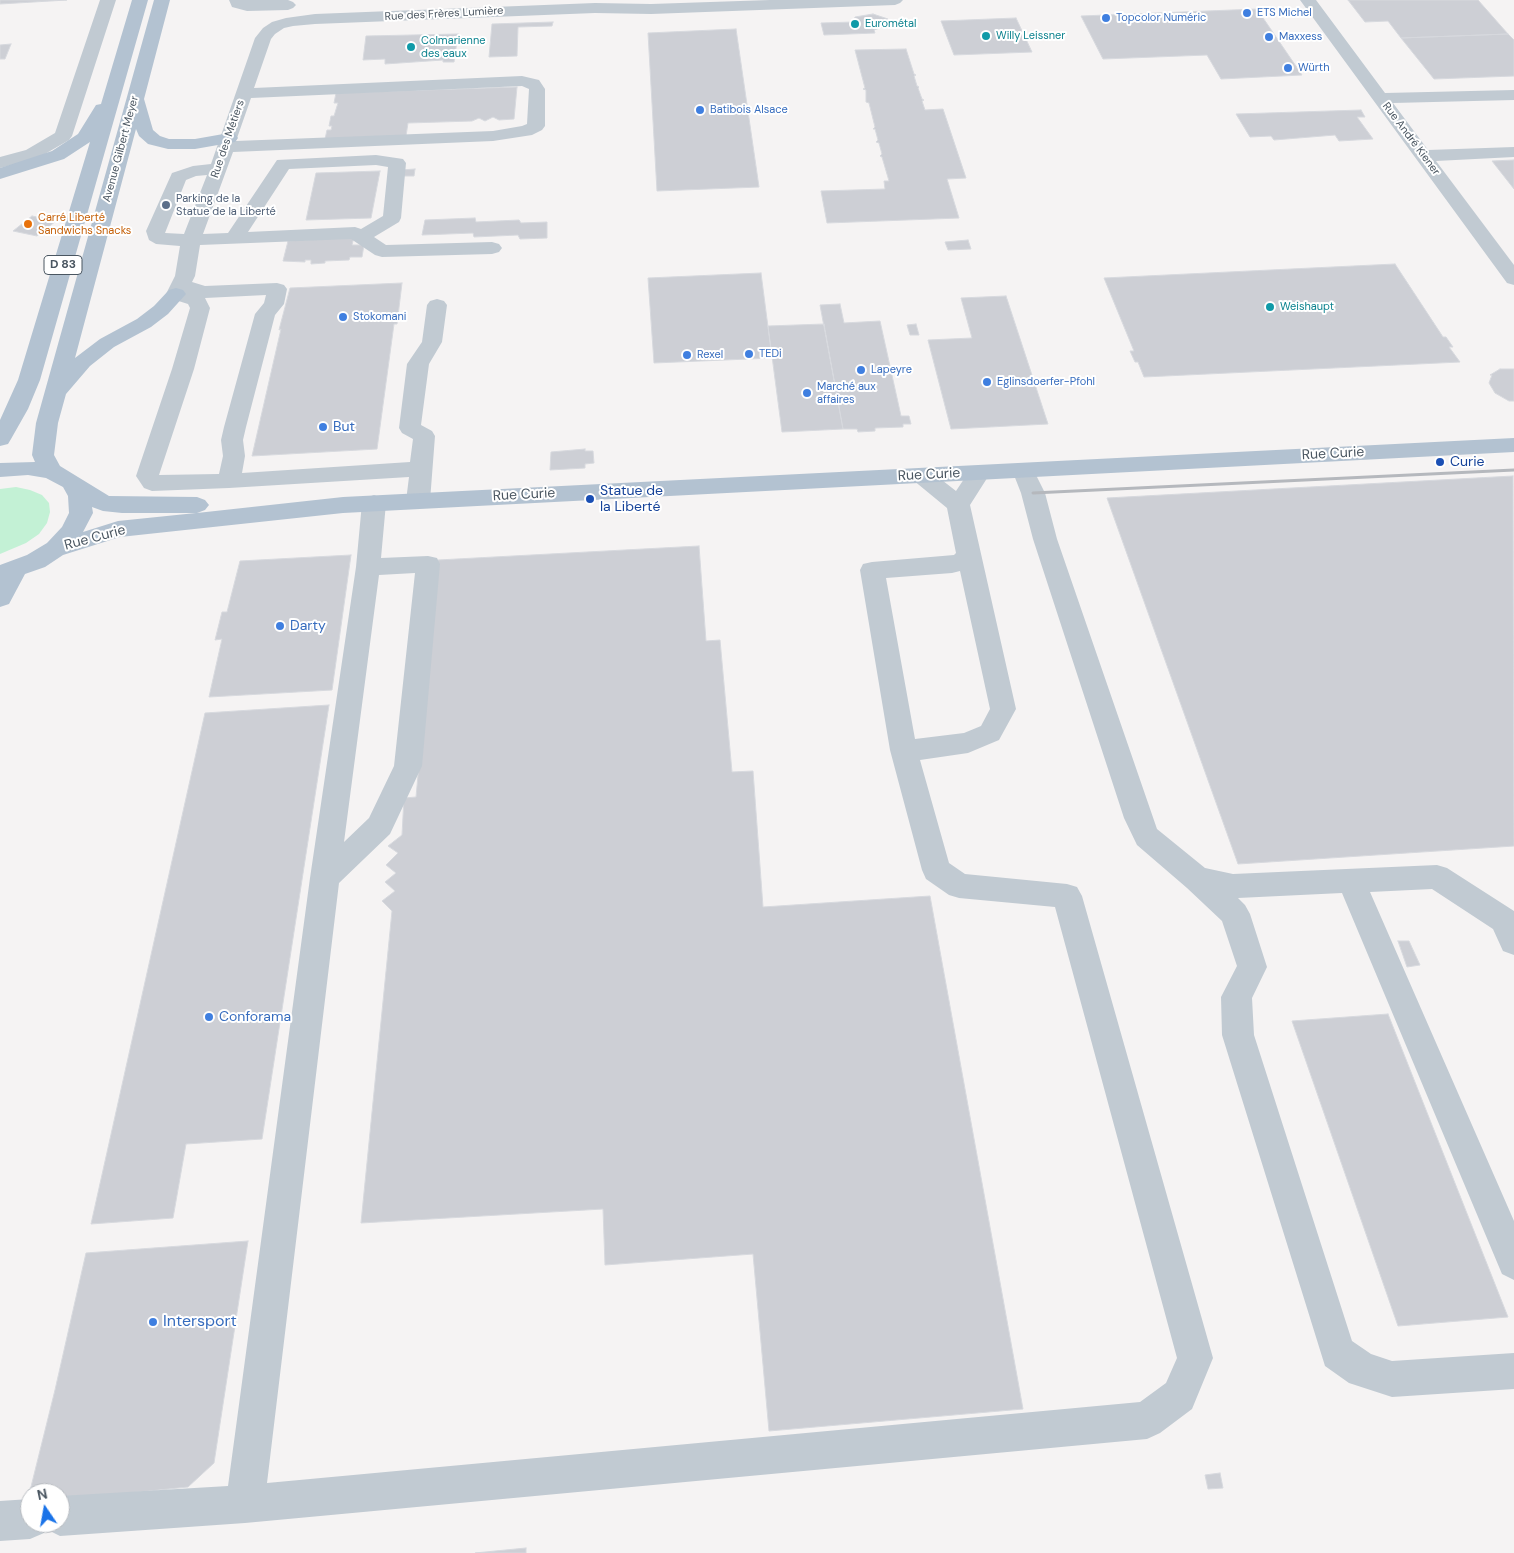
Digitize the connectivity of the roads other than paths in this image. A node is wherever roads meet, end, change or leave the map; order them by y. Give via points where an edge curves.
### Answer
1 (108, 0) edge
2 (140, 0) edge
3 (162, 0) edge
4 (237, 0) edge
5 (895, 0) edge
6 (1308, 0) edge
7 (773, 2) edge
8 (289, 9) edge
9 (116, 86) junction
10 (244, 93) junction
11 (1514, 95) edge
12 (135, 98) junction
13 (1380, 98) junction
14 (227, 143) junction
15 (1514, 152) edge
16 (1423, 156) junction
17 (0, 163) edge
18 (218, 169) junction
19 (0, 174) edge
20 (361, 237) junction
21 (234, 238) junction
22 (191, 240) junction
23 (492, 248) dead end
24 (1514, 279) edge
25 (179, 290) junction
26 (437, 305) dead end
27 (54, 394) junction
28 (0, 439) edge
29 (1514, 445) edge
30 (421, 468) junction
31 (0, 470) edge
32 (392, 470) junction
33 (1023, 470) junction
34 (980, 472) junction
35 (920, 475) junction
36 (61, 477) junction
37 (229, 481) junction
38 (418, 501) junction
39 (381, 503) junction
40 (343, 505) junction
41 (958, 505) junction
42 (55, 548) junction
43 (968, 553) junction
44 (368, 567) junction
45 (7, 572) edge
46 (0, 598) edge
47 (904, 750) junction
48 (325, 878) junction
49 (1197, 879) junction
50 (1351, 881) junction
51 (1514, 942) edge
52 (1514, 1262) edge
53 (1514, 1372) edge
54 (245, 1504) junction
55 (70, 1515) edge
56 (20, 1520) edge
57 (0, 1521) edge

1 - 17 street via 63,136 32,154
2 - 9 main road, Avenue Gilbert Meyer / D 83
3 - 12 main road, Avenue Gilbert Meyer / D 83
4 - 8 street via 237,4 247,6
5 - 7 street
6 - 13 street, Rue André Kiener
7 - 8 street, Rue des Frères Lumière via 752,5 751,15 724,21 646,22 638,18 636,8 315,19
8 - 10 street, Rue des Métiers via 263,38
9 - 19 main road via 85,137 58,155
9 - 28 main road, Avenue Gilbert Meyer / D 83 via 29,380
10 - 14 street, Rue des Métiers
10 - 14 street via 522,81 533,84 537,89 536,126 526,131 493,136
11 - 13 street
12 - 14 main road via 145,132 154,140 168,144
12 - 27 main road, Avenue Gilbert Meyer / D 83
13 - 16 street, Rue André Kiener
14 - 18 street, Rue des Métiers
15 - 16 street
16 - 24 street, Rue André Kiener
18 - 22 street, Rue des Métiers
18 - 22 street via 193,171 178,177 155,231 156,236 163,240
20 - 21 street via 355,232
20 - 21 street via 392,218 397,163 376,160 283,164
20 - 23 street via 382,251
21 - 22 street
22 - 25 street, Rue des Métiers
25 - 27 main road via 144,323 107,342 83,362
25 - 37 street via 196,300 200,308 147,476 152,483
25 - 37 street via 277,289 274,304 265,314 232,440 234,456
26 - 30 street via 432,342 418,364 410,428 424,436
27 - 36 main road, Avenue Gilbert Meyer / D 83 via 43,455
29 - 33 main road, Rue Curie
30 - 32 street
30 - 38 street
31 - 36 main road via 28,468
32 - 37 street
32 - 39 street
33 - 34 main road, Rue Curie
33 - 49 street via 1138,818 1147,837
34 - 35 main road, Rue Curie
34 - 41 street
35 - 38 main road, Rue Curie
35 - 41 street
36 - 40 main road, Rue Curie via 103,503 122,505
36 - 42 main road, Avenue Gilbert Meyer via 80,496 81,513 72,531
38 - 39 main road, Rue Curie
39 - 40 main road, Rue Curie
39 - 44 street
40 - 42 main road, Rue Curie via 118,529
41 - 43 street
42 - 45 main road via 36,561
43 - 47 street via 1003,709 990,733 968,743
43 - 47 street via 963,561 952,565 872,570
44 - 48 street
44 - 48 street via 428,564 408,766 380,826
45 - 46 main road
47 - 54 street via 936,870 959,886 1067,896 1195,1358 1179,1396 1147,1420
48 - 54 street
49 - 50 street via 1233,886
49 - 53 street via 1235,914 1252,967 1236,997 1238,1035 1338,1353 1362,1370 1392,1379
50 - 51 street via 1437,877 1504,920
50 - 52 street
54 - 55 street
56 - 57 street

